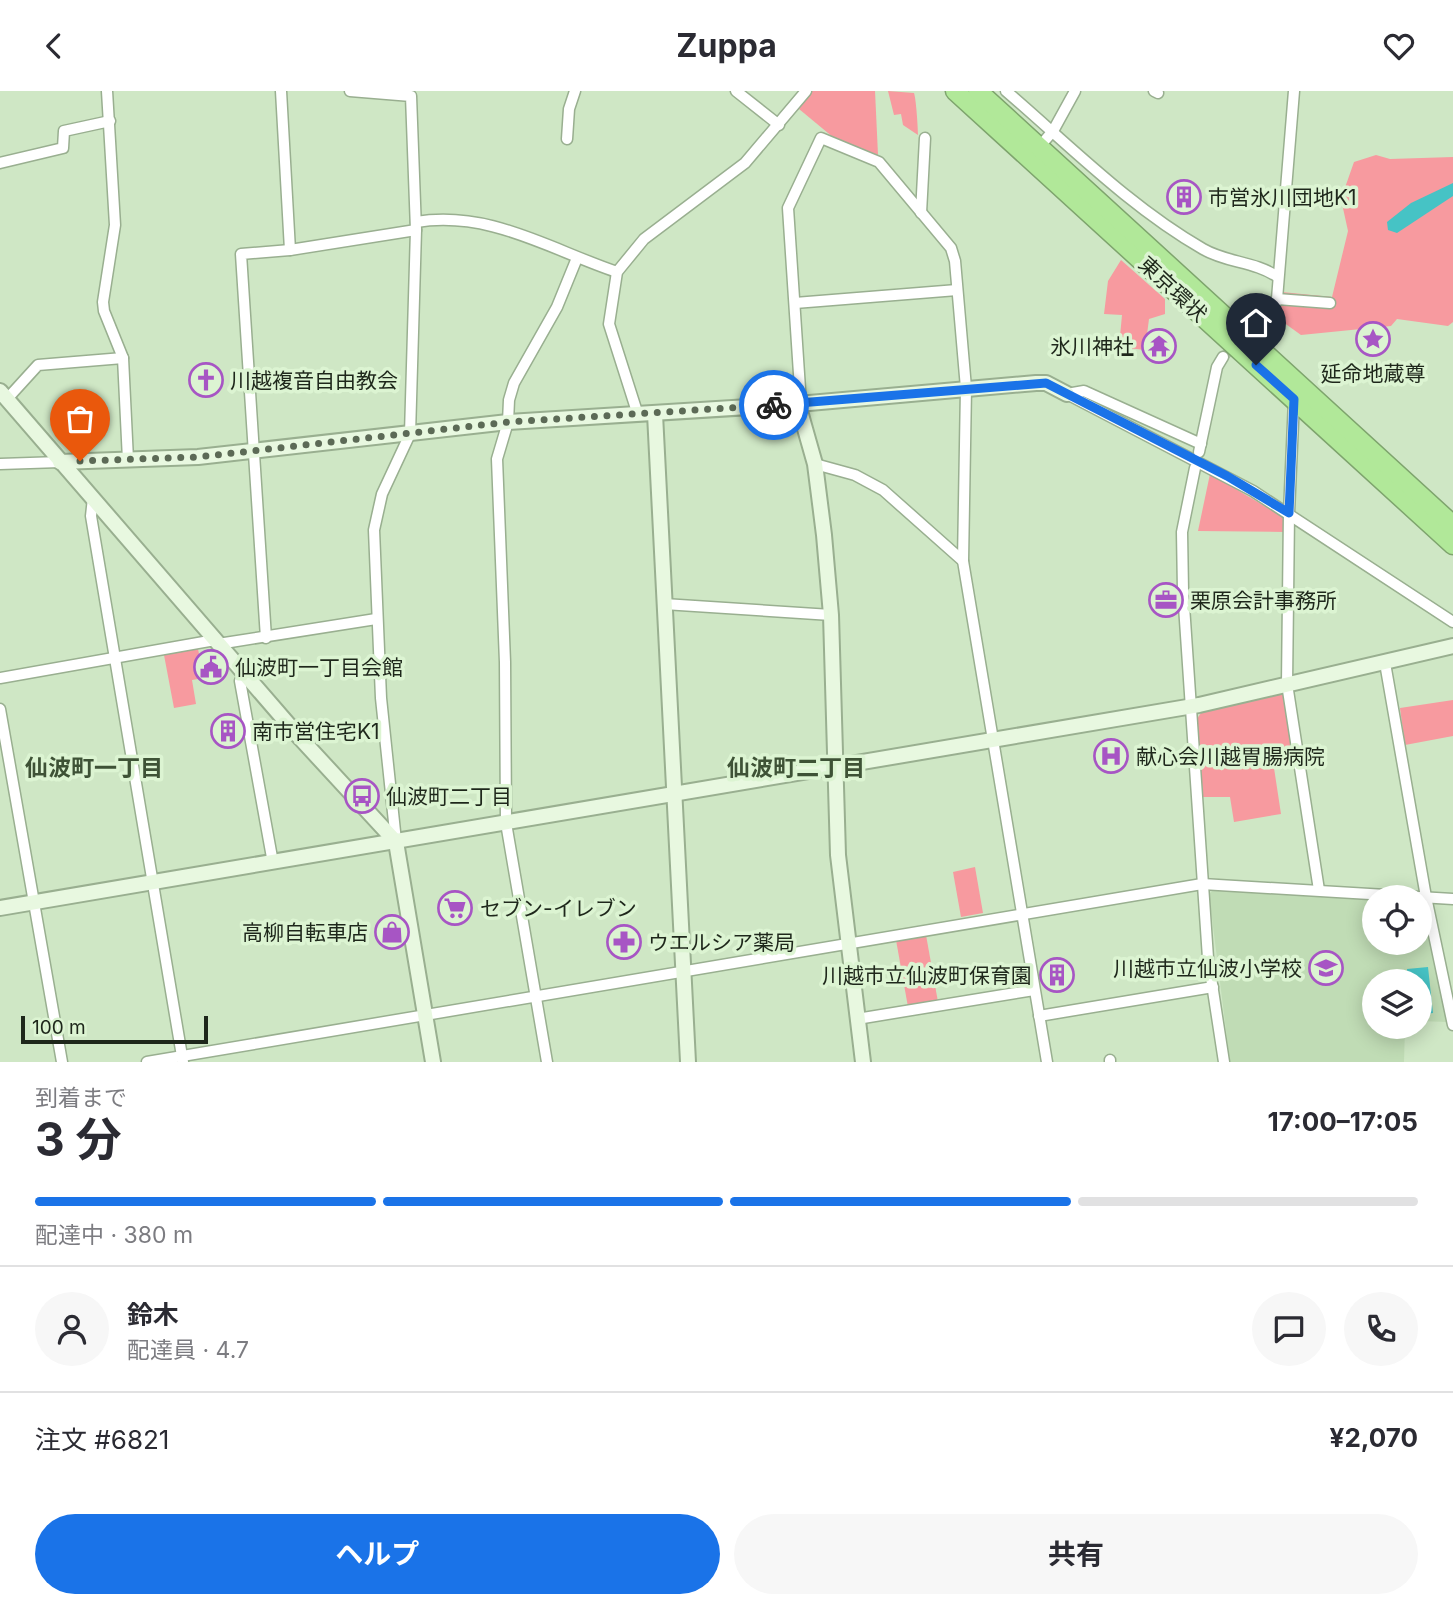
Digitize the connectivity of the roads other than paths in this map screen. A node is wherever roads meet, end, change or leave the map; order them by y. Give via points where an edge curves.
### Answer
1 (107, 91) edge
2 (281, 91) edge
3 (349, 91) edge
4 (575, 91) edge
5 (736, 91) edge
6 (806, 91) edge
7 (955, 91) edge
8 (978, 91) edge
9 (1006, 91) edge
10 (1075, 91) edge
11 (1294, 91) edge
12 (412, 94) edge
13 (110, 121) junction
14 (779, 125) junction
15 (1053, 131) junction
16 (925, 138) dead end
17 (567, 139) dead end
18 (1040, 146) junction
19 (0, 163) edge
20 (921, 213) junction
21 (416, 226) junction
22 (290, 250) junction
23 (577, 258) junction
24 (617, 272) junction
25 (1278, 277) junction
26 (957, 290) junction
27 (1277, 299) junction
28 (795, 303) junction
29 (1330, 303) dead end
30 (1262, 322) tunnel mouth
31 (1223, 357) tunnel mouth
32 (122, 358) junction
33 (966, 389) junction
34 (1067, 394) junction
35 (3, 395) edge
36 (1294, 399) junction
37 (799, 404) junction
38 (655, 414) junction
39 (638, 415) junction
40 (509, 422) junction
41 (410, 434) junction
42 (254, 452) junction
43 (128, 460) junction
44 (60, 461) junction
45 (0, 464) edge
46 (815, 464) junction
47 (1195, 468) dead end
48 (93, 498) junction
49 (1289, 513) junction
50 (1453, 525) edge
51 (1453, 545) edge
52 (963, 561) junction
53 (664, 604) junction
54 (831, 615) junction
55 (376, 619) junction
56 (1453, 622) edge
57 (266, 638) junction
58 (217, 642) junction
59 (1453, 646) edge
60 (114, 657) junction
61 (1385, 663) junction
62 (244, 673) junction
63 (0, 678) edge
64 (1287, 684) junction
65 (1188, 706) junction
66 (0, 709) edge
67 (992, 740) junction
68 (833, 768) junction
69 (674, 793) junction
70 (506, 823) junction
71 (396, 842) junction
72 (273, 863) junction
73 (152, 884) junction
74 (1202, 884) junction
75 (1424, 885) edge
76 (1319, 890) junction
77 (1362, 893) edge
78 (1432, 897) edge
79 (1453, 899) edge
80 (34, 902) junction
81 (0, 908) edge
82 (1023, 914) junction
83 (1432, 925) edge
84 (846, 944) junction
85 (683, 971) junction
86 (1213, 987) junction
87 (1034, 990) junction
88 (536, 996) junction
89 (425, 1015) junction
90 (1039, 1016) junction
91 (857, 1019) junction
92 (1453, 1025) edge
93 (182, 1059) edge
94 (62, 1062) edge
95 (147, 1062) edge
96 (433, 1062) edge
97 (547, 1062) edge
98 (688, 1062) edge
99 (863, 1062) edge
100 (1047, 1062) edge
101 (1224, 1062) edge

1 - 13 street
2 - 22 street
3 - 12 street
4 - 17 street
5 - 14 street
6 - 14 street
7 - 36 highway, 東京環状
8 - 18 highway, 東京環状
9 - 15 street
10 - 15 street
11 - 25 street
12 - 21 street
13 - 19 street via 64,131 63,148
13 - 32 street via 115,225 103,302
14 - 24 street via 745,163 644,239
15 - 18 street
15 - 25 street via 1127,196 1204,250 1262,267
16 - 20 street
18 - 50 highway, 東京環状
20 - 26 street via 951,248
20 - 28 street via 879,162 821,138 788,208
21 - 22 street
21 - 23 street via 453,218 494,224
21 - 41 street
22 - 42 street via 242,254
23 - 24 street
23 - 40 street via 552,316 514,383
24 - 39 street via 609,324
25 - 27 street
26 - 28 street
26 - 33 street
27 - 29 street
27 - 30 street
28 - 37 street
31 - 34 street via 1200,448 1084,391
32 - 35 street via 38,365
32 - 43 street
33 - 34 street via 1046,383
33 - 37 street
33 - 52 street
34 - 49 street
35 - 44 street
36 - 49 street
36 - 51 highway, 東京環状
37 - 38 street
37 - 46 street
38 - 39 street
38 - 53 street
39 - 40 street
40 - 41 street
40 - 70 street via 497,459
41 - 42 street
41 - 55 street via 382,494 374,530
42 - 43 street
42 - 57 street
43 - 44 street
44 - 45 street
44 - 48 street
46 - 52 street via 855,475 883,490
46 - 54 street
47 - 65 street via 1182,532
48 - 58 street
48 - 60 street via 91,516
49 - 56 street
49 - 64 street
52 - 67 street
53 - 54 street
53 - 69 street
54 - 68 street
55 - 57 street
55 - 71 street
57 - 58 street
58 - 60 street
58 - 62 street
59 - 61 street
60 - 63 street
60 - 73 street
61 - 64 street
61 - 75 street
62 - 71 street
62 - 72 street via 240,681
64 - 65 street
64 - 76 street
65 - 67 street
65 - 74 street
66 - 80 street
67 - 68 street
67 - 82 street
68 - 69 street
68 - 84 street
69 - 70 street
69 - 85 street
70 - 71 street
70 - 88 street
71 - 72 street
71 - 89 street
72 - 73 street
73 - 80 street
73 - 93 street
74 - 76 street
74 - 82 street
74 - 86 street
76 - 77 street
78 - 79 street
80 - 81 street
80 - 94 street
82 - 84 street
82 - 87 street
83 - 92 street
84 - 85 street
84 - 91 street
85 - 88 street
85 - 98 street
86 - 90 street
86 - 101 street
87 - 90 street
87 - 91 street
88 - 89 street
88 - 97 street
89 - 93 street
89 - 96 street
90 - 100 street
91 - 99 street
93 - 95 street

